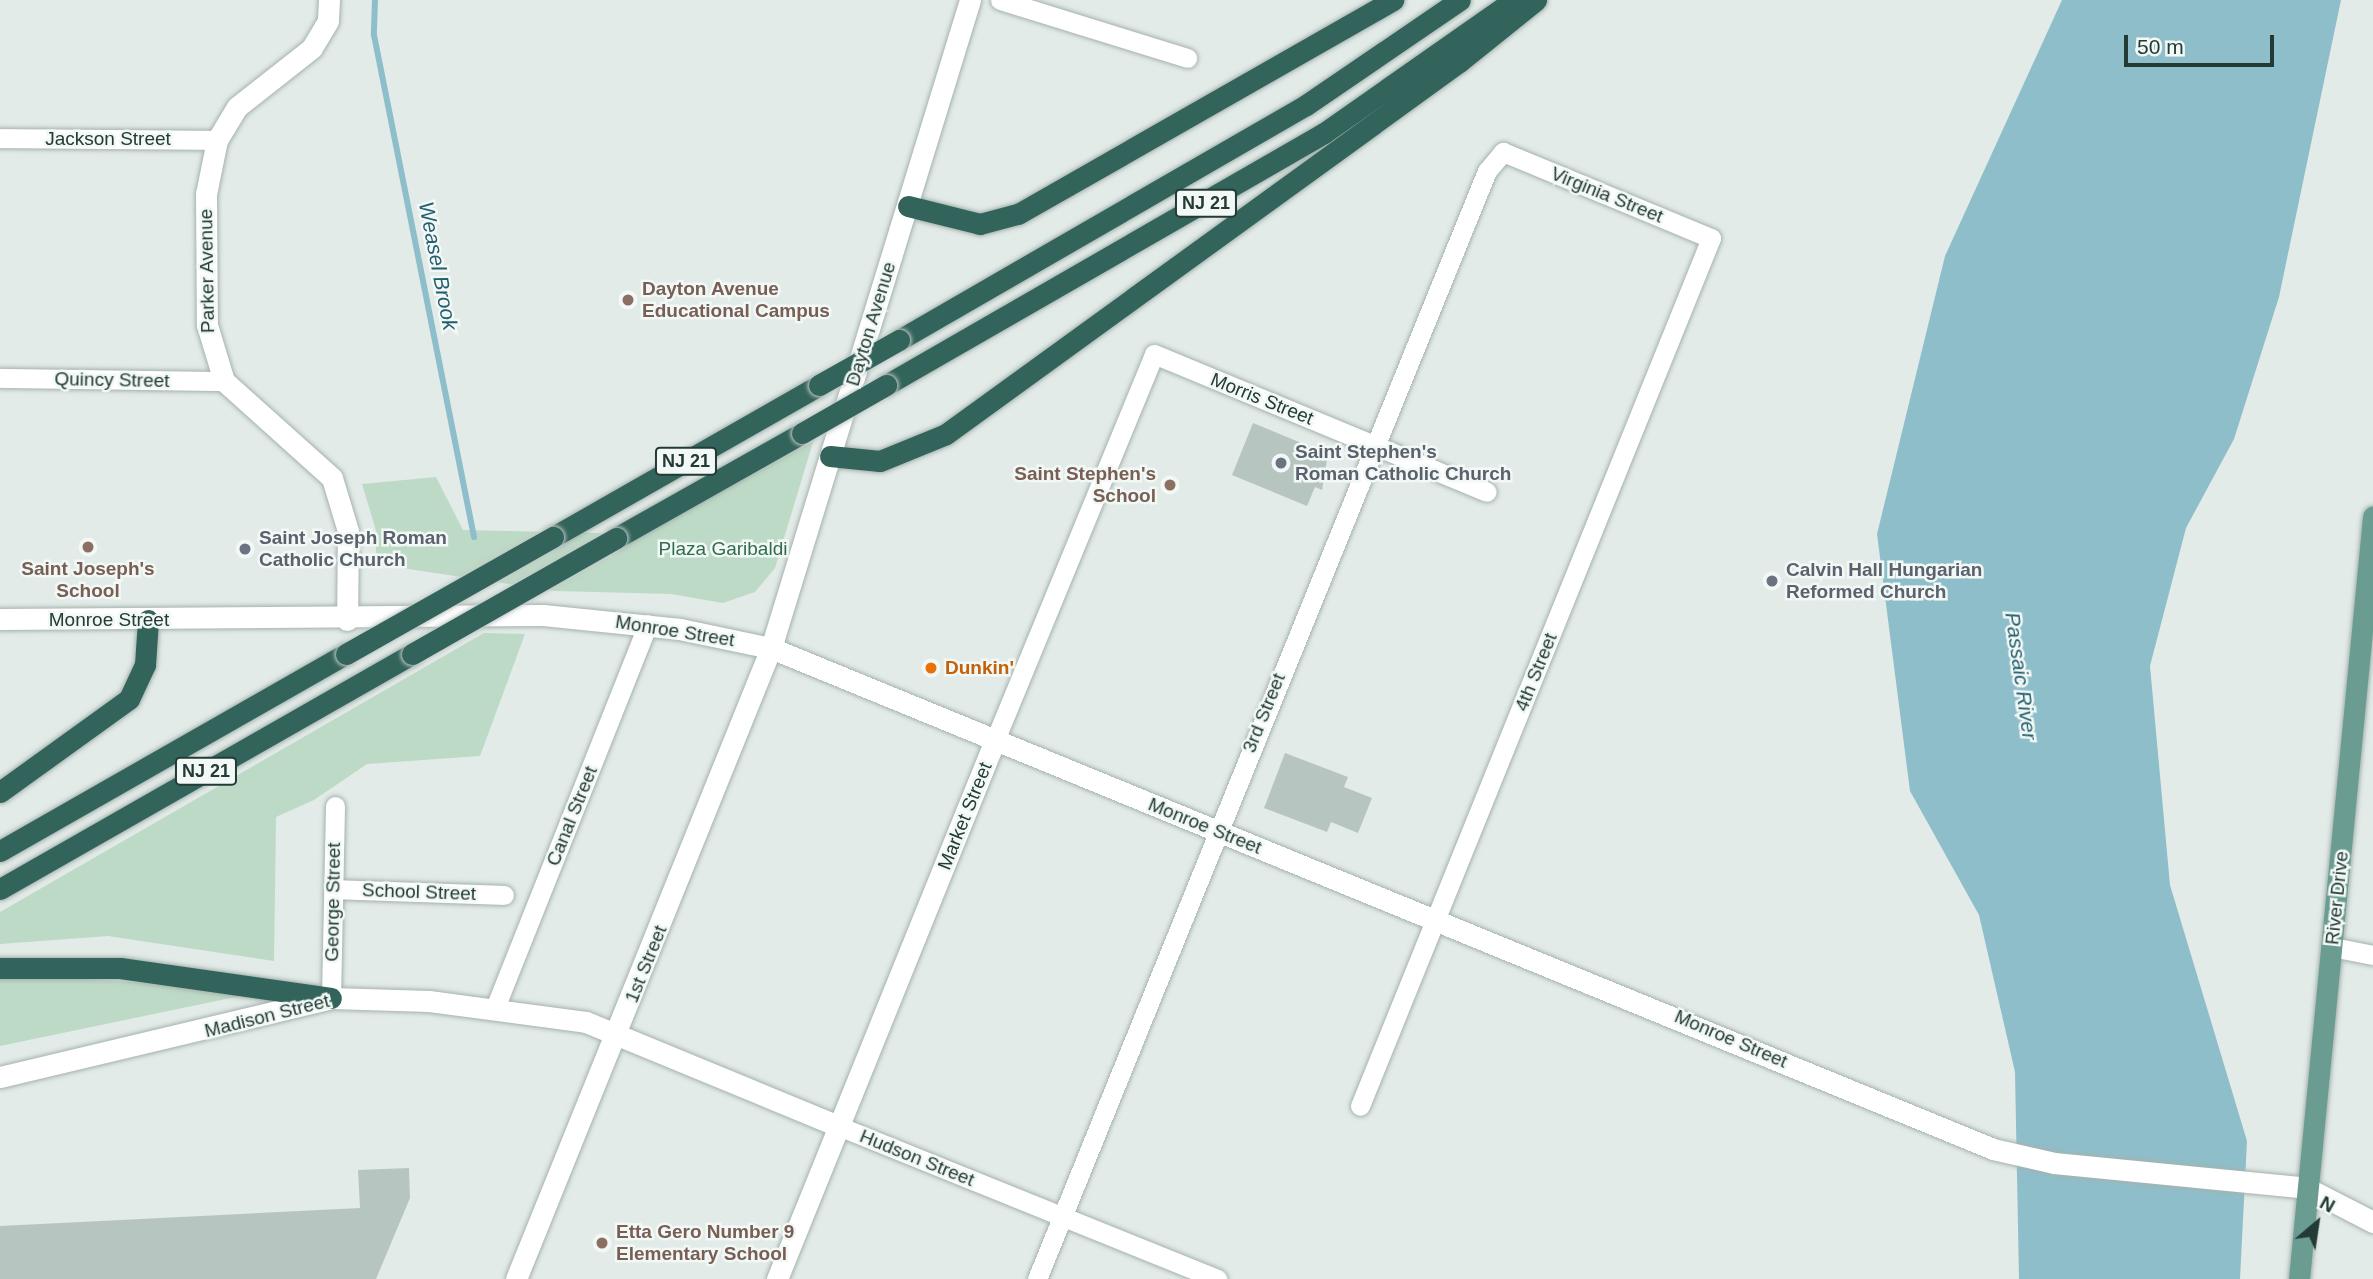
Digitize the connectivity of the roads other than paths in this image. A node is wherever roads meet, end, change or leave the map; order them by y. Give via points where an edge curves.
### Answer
1 (329, 0) edge
2 (970, 0) edge
3 (1000, 0) edge
4 (1393, 0) edge
5 (1460, 0) edge
6 (1514, 0) edge
7 (1536, 0) edge
8 (1187, 58) dead end
9 (0, 138) edge
10 (217, 140) junction
11 (1503, 152) joint
12 (908, 206) junction
13 (1711, 238) joint
14 (1154, 354) joint
15 (0, 378) edge
16 (224, 381) junction
17 (1374, 445) junction
18 (830, 456) junction
19 (1487, 492) dead end
20 (2373, 517) edge
21 (0, 619) edge
22 (148, 620) junction
23 (347, 620) junction
24 (648, 624) junction
25 (771, 648) junction
26 (2367, 666) edge
27 (995, 740) junction
28 (0, 792) edge
29 (335, 806) dead end
30 (1216, 830) junction
31 (0, 851) edge
32 (0, 889) edge
33 (333, 889) junction
34 (504, 895) dead end
35 (1437, 919) junction
36 (2332, 947) junction
37 (2373, 955) edge
38 (0, 968) edge
39 (331, 998) junction
40 (495, 1008) junction
41 (618, 1035) junction
42 (0, 1077) edge
43 (1360, 1106) dead end
44 (841, 1127) junction
45 (2307, 1188) junction
46 (1062, 1216) junction
47 (2373, 1222) edge
48 (516, 1279) edge
49 (777, 1279) edge
50 (1037, 1279) edge
51 (1217, 1279) edge
52 (2299, 1279) edge

1 - 10 main road, Parker Avenue via 328,20 317,42 237,107
2 - 12 main road, Dayton Avenue
3 - 8 street
4 - 12 highway via 1018,214 980,223
5 - 31 highway, NJ 21, bridge via 1306,105
6 - 32 highway, NJ 21, bridge via 1324,133
7 - 18 highway via 1459,62 946,435 903,456 880,461
9 - 10 street, Jackson Street
10 - 16 main road, Parker Avenue via 206,194 206,325
11 - 13 street, Virginia Street
11 - 17 street, 3rd Street via 1487,171
12 - 18 main road, Dayton Avenue
13 - 35 street, 4th Street
14 - 17 street, Morris Street
14 - 27 street, Market Street
15 - 16 street, Quincy Street
16 - 23 main road, Parker Avenue via 331,478 348,531
17 - 19 street, Morris Street
17 - 30 street, 3rd Street
18 - 25 main road, Dayton Avenue
20 - 26 main road, River Drive
21 - 22 main road, Monroe Street
22 - 23 main road, Monroe Street
22 - 28 highway via 145,665 129,699
23 - 24 main road, Monroe Street via 543,615
24 - 25 main road, Monroe Street
24 - 40 street, Canal Street
25 - 27 main road, Monroe Street
25 - 41 main road, 1st Street
26 - 36 main road, River Drive
27 - 30 main road, Monroe Street
27 - 44 main road, Market Street
29 - 33 street, George Street
30 - 35 main road, Monroe Street
30 - 46 street, 3rd Street
33 - 34 street, School Street
33 - 39 street, George Street
35 - 43 street, 4th Street
35 - 45 main road, Monroe Street via 1993,1149 2054,1163
36 - 37 street
36 - 45 main road, River Drive
38 - 39 highway via 120,968
39 - 40 main road, Madison Street
39 - 42 main road, Madison Street
40 - 41 main road, Madison Street via 586,1022
41 - 44 main road, Hudson Street
41 - 48 main road, 1st Street
44 - 46 street, Hudson Street
44 - 49 main road, Market Street
45 - 47 main road, Monroe Street
45 - 52 main road, River Drive
46 - 50 street, 3rd Street
46 - 51 street, Hudson Street

